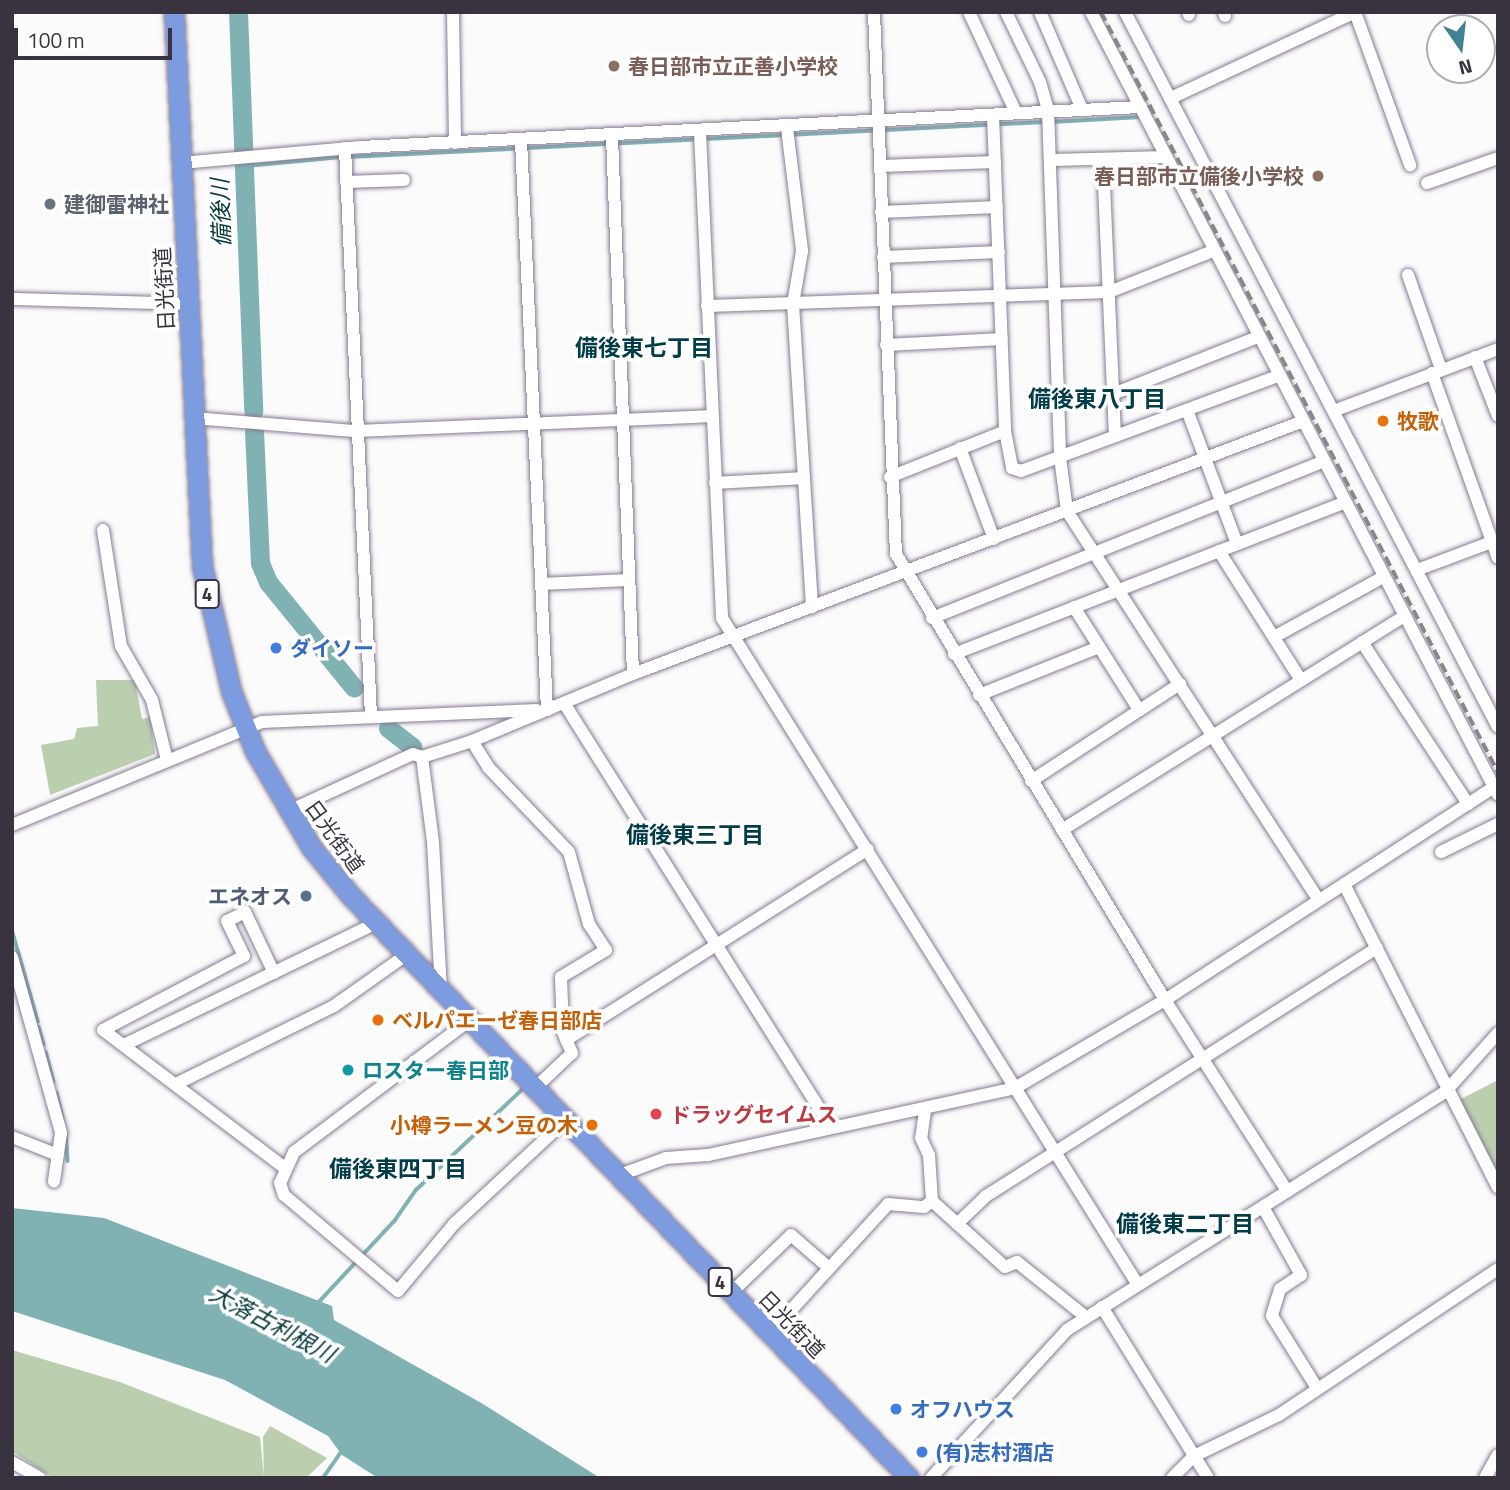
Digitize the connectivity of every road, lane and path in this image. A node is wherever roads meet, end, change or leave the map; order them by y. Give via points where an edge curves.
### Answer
1 (174, 12) edge
2 (453, 12) edge
3 (874, 12) edge
4 (969, 12) edge
5 (1006, 12) edge
6 (1091, 12) edge
7 (1125, 12) edge
8 (1355, 12) edge
9 (1043, 13) edge
10 (1173, 97) junction
11 (1140, 107) junction
12 (1082, 109) junction
13 (1048, 110) junction
14 (1016, 113) junction
15 (993, 116) junction
16 (878, 122) junction
17 (787, 128) junction
18 (700, 132) junction
19 (612, 137) junction
20 (521, 140) junction
21 (455, 143) junction
22 (345, 148) junction
23 (1166, 157) junction
24 (1498, 158) edge
25 (1053, 160) junction
26 (995, 162) junction
27 (1103, 162) junction
28 (181, 163) junction
29 (1410, 165) dead end
30 (880, 166) junction
31 (404, 180) dead end
32 (346, 182) junction
33 (1427, 183) dead end
34 (997, 207) junction
35 (881, 212) junction
36 (1213, 251) junction
37 (999, 252) junction
38 (883, 257) junction
39 (1408, 275) dead end
40 (1109, 292) junction
41 (1057, 293) junction
42 (1001, 295) junction
43 (12, 299) edge
44 (884, 301) junction
45 (187, 304) junction
46 (793, 304) junction
47 (707, 306) junction
48 (1258, 337) junction
49 (1002, 340) junction
50 (886, 345) junction
51 (1498, 349) edge
52 (1475, 357) junction
53 (1437, 371) junction
54 (1278, 376) junction
55 (1113, 394) junction
56 (1187, 410) junction
57 (1336, 410) junction
58 (713, 416) junction
59 (1498, 416) edge
60 (193, 418) junction
61 (623, 421) junction
62 (1301, 422) junction
63 (534, 426) junction
64 (356, 430) junction
65 (1005, 431) junction
66 (1115, 436) junction
67 (960, 447) junction
68 (1060, 457) junction
69 (1206, 458) junction
70 (1323, 462) junction
71 (890, 477) junction
72 (804, 478) junction
73 (716, 483) junction
74 (1222, 502) junction
75 (1344, 503) junction
76 (1067, 511) junction
77 (103, 530) dead end
78 (994, 539) junction
79 (1492, 542) junction
80 (1237, 544) junction
81 (1219, 551) junction
82 (1095, 553) junction
83 (1498, 558) edge
84 (1418, 570) junction
85 (904, 573) junction
86 (1383, 577) junction
87 (629, 580) junction
88 (541, 583) junction
89 (1119, 590) junction
90 (812, 607) junction
91 (1074, 607) junction
92 (1404, 616) junction
93 (932, 618) junction
94 (730, 637) junction
95 (1274, 637) junction
96 (1362, 642) junction
97 (1099, 647) junction
98 (954, 654) junction
99 (633, 674) junction
100 (1301, 680) junction
101 (1180, 684) junction
102 (979, 695) junction
103 (564, 703) junction
104 (547, 709) junction
105 (1139, 710) junction
106 (371, 717) junction
107 (1498, 727) edge
108 (244, 728) junction
109 (1212, 734) junction
110 (472, 741) junction
111 (422, 757) junction
112 (167, 760) junction
113 (1031, 781) junction
114 (1496, 791) edge
115 (1468, 804) junction
116 (289, 811) junction
117 (1498, 824) edge
118 (12, 825) edge
119 (1062, 830) junction
120 (867, 849) junction
121 (1441, 852) dead end
122 (1344, 884) junction
123 (1320, 900) junction
124 (376, 923) junction
125 (716, 944) junction
126 (262, 948) junction
127 (1377, 948) junction
128 (406, 955) junction
129 (244, 956) junction
130 (12, 957) edge
131 (274, 972) junction
132 (442, 990) junction
133 (1166, 1000) junction
134 (470, 1020) junction
135 (1498, 1033) edge
136 (566, 1040) junction
137 (126, 1044) junction
138 (1202, 1057) junction
139 (530, 1081) junction
140 (176, 1084) junction
141 (1015, 1088) junction
142 (1446, 1091) junction
143 (925, 1111) junction
144 (566, 1120) junction
145 (831, 1127) junction
146 (12, 1137) edge
147 (1055, 1152) junction
148 (58, 1155) junction
149 (285, 1168) junction
150 (617, 1176) junction
151 (54, 1181) dead end
152 (1498, 1187) edge
153 (1287, 1191) junction
154 (932, 1201) junction
155 (1263, 1207) junction
156 (957, 1224) junction
157 (830, 1268) junction
158 (1498, 1269) edge
159 (1138, 1285) junction
160 (731, 1293) junction
161 (1102, 1307) junction
162 (1086, 1317) junction
163 (770, 1333) junction
164 (1317, 1388) junction
165 (1498, 1455) edge
166 (1194, 1456) junction
167 (12, 1462) edge
168 (40, 1478) edge
169 (909, 1478) edge
170 (931, 1478) edge
171 (1172, 1478) edge
172 (1208, 1478) edge
173 (1485, 1478) edge

1 - 28 highway, 日光街道 / 4
2 - 21 street
3 - 16 street
4 - 14 street
5 - 13 street via 1040,82
6 - 11 street
7 - 10 street
8 - 10 street
8 - 29 street
9 - 12 street
10 - 57 street
11 - 12 street
11 - 23 street
12 - 13 street
13 - 14 street
13 - 25 street
14 - 15 street
15 - 16 street
15 - 26 street
16 - 17 street
16 - 30 street
17 - 18 street
17 - 46 street via 802,251
18 - 19 street
18 - 47 street
19 - 20 street
19 - 61 street
20 - 21 street
20 - 63 street
21 - 22 street
22 - 28 street
22 - 32 street
23 - 27 street
23 - 36 street
24 - 33 street
25 - 27 street
25 - 41 street
26 - 30 street
26 - 34 street
27 - 40 street
28 - 45 highway, 日光街道 / 4
30 - 35 street
31 - 32 street
32 - 64 street
34 - 35 street
34 - 37 street
35 - 38 street
36 - 40 street
36 - 48 street
37 - 38 street
37 - 42 street
38 - 44 street
39 - 53 street
40 - 41 street
40 - 55 street
41 - 42 street
41 - 68 street
42 - 44 street
42 - 49 street
43 - 45 street
44 - 46 street
44 - 50 street
45 - 60 highway, 日光街道 / 4
46 - 47 street
46 - 72 street
47 - 58 street
48 - 54 street
48 - 55 street
49 - 50 street
49 - 65 street
50 - 71 street
51 - 52 street
52 - 53 street
52 - 59 street
53 - 57 street
53 - 79 street
54 - 56 street
54 - 62 street
55 - 66 street
56 - 66 street
56 - 69 street
57 - 84 street
58 - 61 street
58 - 73 street
60 - 64 street
60 - 108 highway, 日光街道 / 4 via 202,566 227,677
61 - 63 street
61 - 87 street
62 - 69 street
62 - 70 street
63 - 64 street
63 - 88 street
64 - 106 street
65 - 67 street
65 - 68 street via 1012,468 1021,471
66 - 68 street
67 - 71 street
67 - 78 street
68 - 76 street
69 - 74 street
69 - 76 street
70 - 74 street
70 - 75 street
71 - 85 street via 896,554
72 - 73 street
72 - 90 street
73 - 94 street via 722,618
74 - 80 street
74 - 82 street
75 - 80 street
75 - 86 street
76 - 78 street
76 - 82 street
77 - 112 street via 121,646 152,700
78 - 85 street
79 - 83 street
79 - 84 street
80 - 81 street
81 - 89 street
81 - 95 street
82 - 89 street
82 - 93 street
84 - 107 street
85 - 90 street
85 - 93 street
86 - 92 street
86 - 95 street
87 - 88 street
87 - 99 street
88 - 104 street
89 - 91 street
89 - 101 street
90 - 94 street
91 - 97 street
91 - 98 street
92 - 96 street
92 - 114 street
93 - 98 street
94 - 99 street
94 - 120 street
95 - 100 street
96 - 100 street
96 - 115 street
97 - 102 street
97 - 105 street
98 - 102 street
99 - 103 street
100 - 109 street
101 - 105 street
101 - 109 street
102 - 113 street
103 - 104 street
103 - 125 street
104 - 106 street
104 - 110 street
105 - 113 street
106 - 108 street via 272,721
108 - 112 street
108 - 116 highway, 日光街道 / 4
109 - 119 street
109 - 123 street
110 - 111 street
110 - 136 street via 488,767 569,852 589,924 606,950 561,977
111 - 116 street via 412,754
111 - 132 street via 433,842
112 - 118 street
113 - 119 street
114 - 115 street
115 - 122 street
116 - 124 highway, 日光街道 / 4 via 311,847
117 - 121 street
119 - 133 street
120 - 125 street
120 - 141 street
122 - 123 street
122 - 127 street
123 - 133 street
124 - 128 highway, 日光街道 / 4
124 - 131 street
125 - 136 street
125 - 145 street
126 - 129 street
126 - 129 street via 245,912 227,920
126 - 131 street
127 - 138 street
127 - 142 street
128 - 132 highway, 日光街道 / 4
128 - 140 street via 334,1006
129 - 137 street via 103,1030
130 - 148 street via 61,1133
131 - 137 street
132 - 134 highway, 日光街道 / 4
133 - 138 street
133 - 141 street
134 - 139 highway, 日光街道 / 4
134 - 149 street via 294,1152
135 - 142 street
136 - 139 street via 572,1053
137 - 140 street
138 - 147 street
138 - 153 street
139 - 144 highway, 日光街道 / 4
140 - 149 street
141 - 143 street
141 - 147 street
142 - 152 street
142 - 153 street
143 - 145 street
143 - 154 street via 921,1138 929,1156
144 - 149 street via 454,1224 398,1291 284,1195 280,1183
144 - 150 highway, 日光街道 / 4
145 - 150 street via 708,1155 666,1158
146 - 148 street
147 - 156 street via 986,1196
147 - 159 street
148 - 151 street
150 - 160 highway, 日光街道 / 4
153 - 155 street
154 - 156 street
154 - 157 street via 924,1207 888,1205
155 - 159 street
155 - 164 street via 1301,1275 1280,1289 1272,1316
156 - 162 street via 1005,1268 1017,1262
157 - 160 street via 791,1235
157 - 163 street
158 - 164 street
159 - 161 street
160 - 163 highway, 日光街道 / 4
161 - 162 street
161 - 166 street
162 - 170 street via 1067,1330
163 - 169 highway, 日光街道 / 4
164 - 166 street via 1279,1415
165 - 173 street
166 - 171 street
166 - 172 street
167 - 168 street

